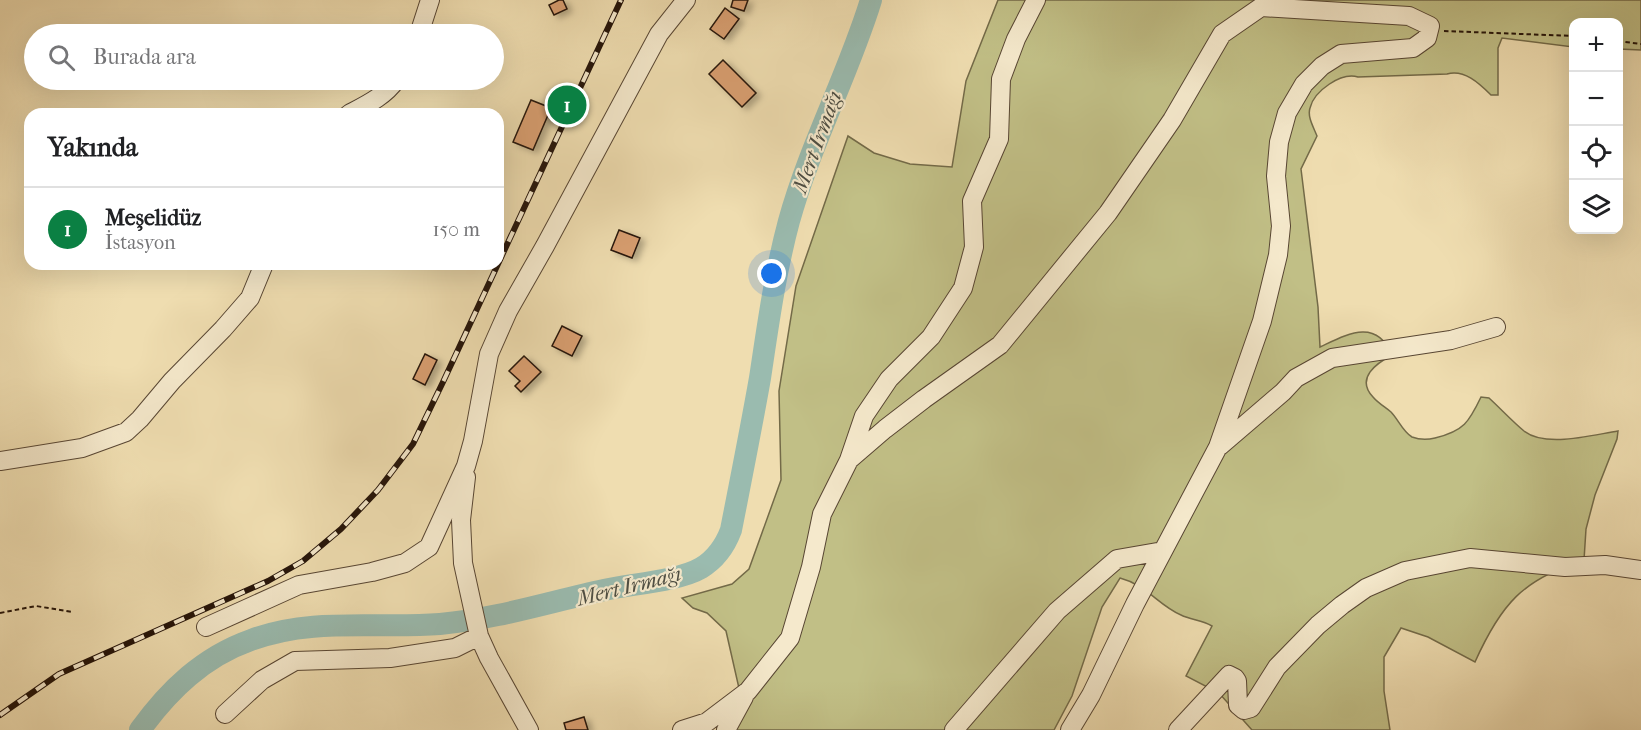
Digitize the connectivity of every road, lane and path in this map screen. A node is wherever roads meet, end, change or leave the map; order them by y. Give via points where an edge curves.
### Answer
1 (430, 0) edge
2 (686, 0) edge
3 (1036, 0) edge
4 (422, 24) edge
5 (1430, 26) junction
6 (1569, 36) edge
7 (1623, 42) edge
8 (1641, 44) edge
9 (387, 90) edge
10 (361, 108) edge
11 (262, 270) edge
12 (1496, 327) dead end
13 (1218, 447) junction
14 (849, 460) junction
15 (0, 461) edge
16 (466, 466) junction
17 (1163, 551) junction
18 (1641, 570) edge
19 (72, 612) dead end
20 (0, 613) edge
21 (206, 627) dead end
22 (479, 636) junction
23 (748, 691) junction
24 (225, 714) dead end
25 (529, 730) edge
26 (682, 730) edge
27 (726, 730) edge
28 (954, 730) edge
29 (1070, 730) edge
30 (1178, 730) edge

1 - 4 street
2 - 16 street via 659,34 508,311 489,354
3 - 14 street via 1001,79 999,139 972,201 974,247 963,288 932,337 889,379 864,416
5 - 6 path via 1443,31
5 - 13 street via 1427,38 1413,48 1341,54 1304,84 1287,114 1276,176 1281,226 1278,255 1262,321
5 - 14 street via 1409,16 1261,7 1222,34 1172,120 1108,213 1000,345 924,399
7 - 8 path
9 - 10 street
11 - 15 street via 250,298 126,432 82,448
12 - 13 street via 1451,340 1332,358 1296,378
13 - 17 street
14 - 23 street via 822,514 811,567 789,638
16 - 21 street via 429,547 405,563 299,585
16 - 22 street via 461,520 463,563
17 - 28 street via 1117,559 1057,612
17 - 29 street
18 - 30 street via 1470,558 1405,571 1366,588 1318,625 1277,667 1251,708 1244,710 1238,705 1237,681 1229,675
19 - 20 path via 36,606
22 - 24 street via 455,648 390,658 295,661 262,680
22 - 25 street
23 - 26 street via 707,723
23 - 27 street

